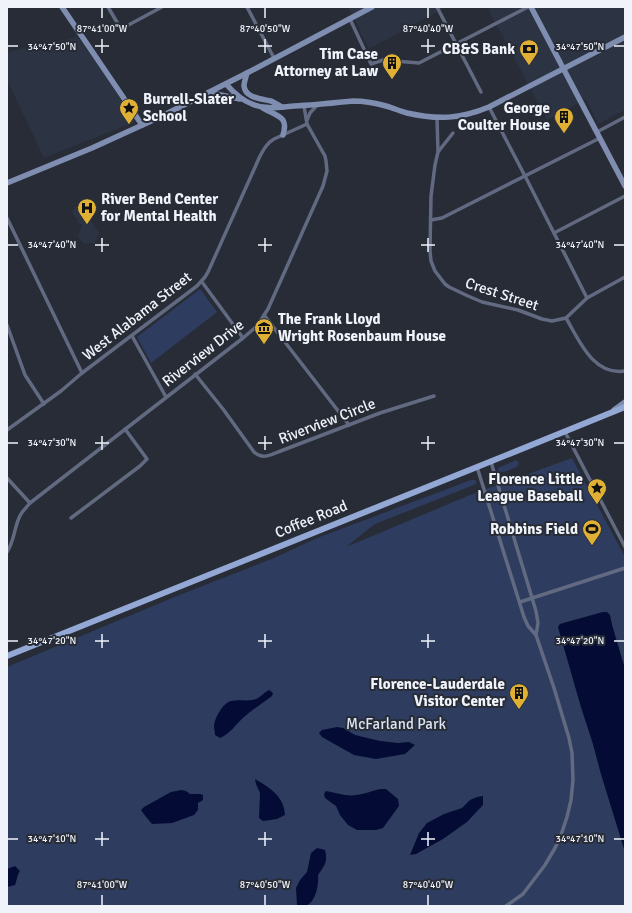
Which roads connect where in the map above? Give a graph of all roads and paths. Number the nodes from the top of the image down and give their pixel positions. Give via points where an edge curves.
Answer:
1 (62, 7) edge
2 (108, 7) edge
3 (162, 7) edge
4 (247, 7) edge
5 (372, 7) edge
6 (437, 7) edge
7 (529, 7) edge
8 (350, 19) junction
9 (625, 36) edge
10 (456, 44) junction
11 (274, 58) junction
12 (563, 68) junction
13 (247, 73) junction
14 (226, 84) junction
15 (481, 92) dead end
16 (207, 93) junction
17 (243, 100) junction
18 (318, 104) junction
19 (304, 106) junction
20 (261, 107) junction
21 (283, 107) junction
22 (489, 107) junction
23 (625, 117) edge
24 (437, 118) junction
25 (306, 122) junction
26 (142, 126) junction
27 (597, 132) junction
28 (453, 133) dead end
29 (283, 135) junction
30 (600, 138) junction
31 (438, 152) junction
32 (526, 176) junction
33 (7, 183) edge
34 (625, 186) edge
35 (625, 196) edge
36 (7, 218) edge
37 (431, 220) junction
38 (554, 233) junction
39 (625, 277) edge
40 (202, 282) junction
41 (587, 298) junction
42 (264, 315) junction
43 (566, 318) junction
44 (7, 325) edge
45 (132, 336) junction
46 (243, 338) junction
47 (625, 371) edge
48 (82, 373) junction
49 (195, 374) junction
50 (434, 396) dead end
51 (166, 397) junction
52 (625, 402) edge
53 (44, 404) junction
54 (625, 407) edge
55 (610, 413) junction
56 (625, 413) edge
57 (349, 424) junction
58 (125, 429) junction
59 (7, 430) edge
60 (565, 432) junction
61 (491, 462) junction
62 (477, 467) junction
63 (7, 478) edge
64 (30, 503) junction
65 (71, 518) dead end
66 (625, 547) edge
67 (7, 552) edge
68 (625, 568) edge
69 (532, 598) junction
70 (520, 602) junction
71 (536, 635) junction
72 (7, 656) edge
73 (506, 906) edge

1 - 26 street
2 - 3 street via 121,29
4 - 11 street
5 - 8 street
6 - 10 street
7 - 10 street
7 - 12 street
8 - 10 street via 371,64 383,60 419,63
8 - 11 street
9 - 12 street
10 - 15 street
11 - 13 street
12 - 22 street
12 - 27 street
13 - 14 street
13 - 21 street via 244,85 250,95
14 - 16 street
14 - 17 street
16 - 17 street
16 - 26 street
17 - 20 street
18 - 19 street
18 - 24 street via 363,101
18 - 25 street
19 - 21 street
19 - 25 street, Riverview Drive
20 - 21 street
20 - 29 street via 284,120
22 - 24 street via 464,116
22 - 32 street
23 - 27 street
24 - 31 street, Crest Street
25 - 29 street, West Alabama Street
25 - 42 street, Riverview Drive via 325,156 326,176
26 - 33 street
27 - 30 street
28 - 31 street
29 - 40 street, West Alabama Street via 270,141 260,156
30 - 32 street
30 - 34 street
31 - 37 street, Crest Street via 432,186
32 - 37 street via 442,218
32 - 38 street
35 - 38 street
36 - 48 street
37 - 43 street, Crest Street via 431,261 438,276 449,287 482,302 542,319 552,321
38 - 41 street
39 - 41 street
40 - 45 street, West Alabama Street
40 - 46 street
41 - 43 street
42 - 46 street, Riverview Drive via 257,326
42 - 57 street
43 - 47 street via 579,342 595,362 610,371
44 - 53 street via 25,375
45 - 48 street, West Alabama Street
45 - 51 street
46 - 49 street, Riverview Drive
48 - 53 street, West Alabama Street
49 - 51 street, Riverview Drive
49 - 57 street, Riverview Circle via 254,452 262,457
50 - 57 street, Riverview Circle
51 - 58 street, Riverview Drive
52 - 55 street
53 - 59 street, West Alabama Street
54 - 55 main road, Coffee Road
55 - 56 main road
55 - 60 main road, Coffee Road
58 - 64 street, Riverview Drive
58 - 65 street via 147,459
60 - 61 main road, Coffee Road
60 - 66 street
61 - 62 main road, Coffee Road
61 - 69 street
62 - 70 street
62 - 72 main road, Coffee Road
63 - 64 street
64 - 67 street, Riverview Drive via 21,513
68 - 69 street
69 - 70 street
69 - 71 street via 538,623
70 - 71 street via 528,626
71 - 73 street via 569,738 573,780 571,800 561,835 545,865 523,894

